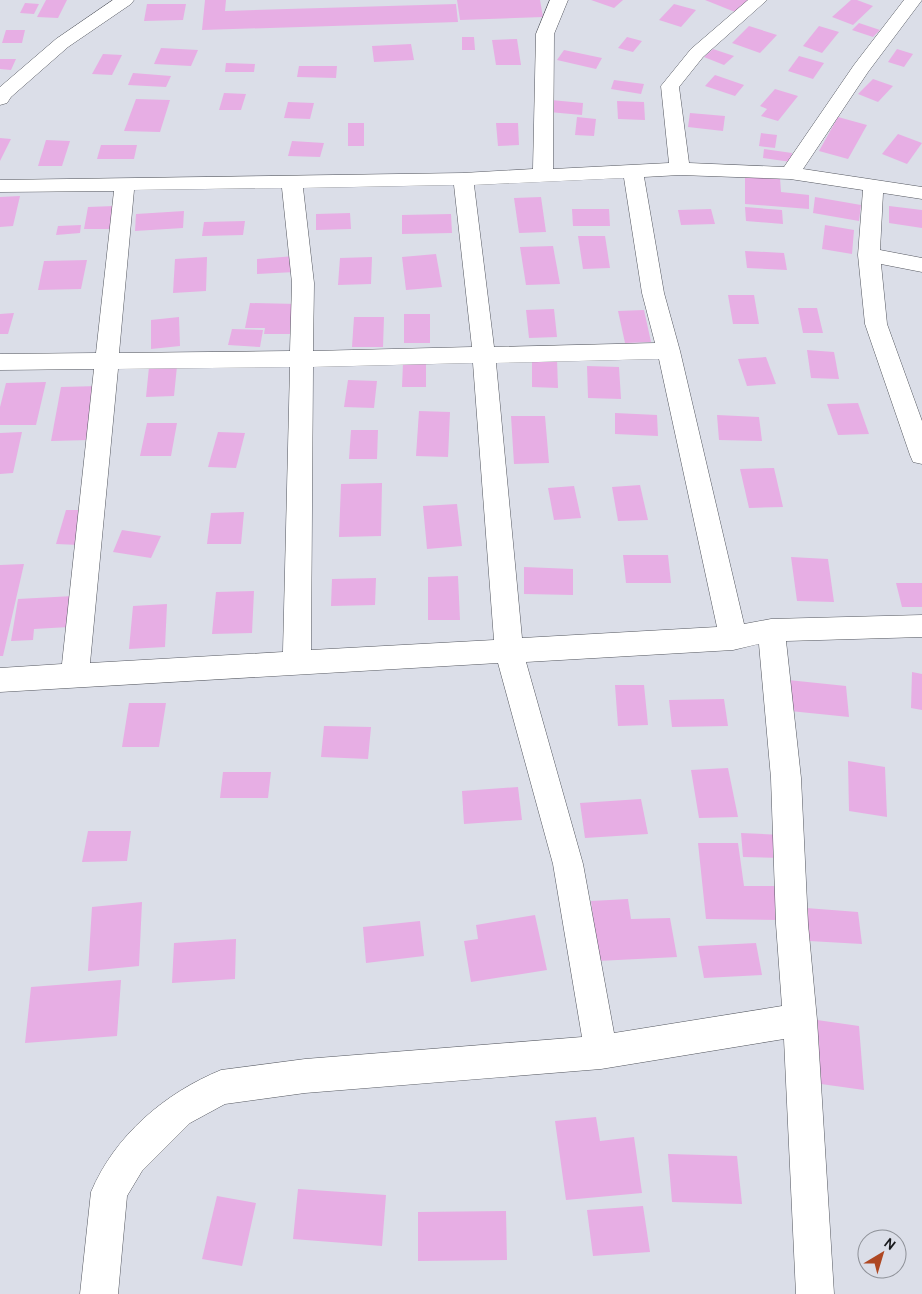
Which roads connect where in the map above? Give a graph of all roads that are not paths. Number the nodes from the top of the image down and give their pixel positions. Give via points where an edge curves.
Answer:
1 (125, 0) edge
2 (559, 0) edge
3 (758, 0) edge
4 (913, 0) edge
5 (0, 99) edge
6 (680, 169) junction
7 (633, 170) junction
8 (790, 173) junction
9 (543, 174) junction
10 (463, 179) junction
11 (125, 183) junction
12 (292, 183) junction
13 (0, 186) edge
14 (873, 186) junction
15 (922, 193) edge
16 (868, 256) junction
17 (922, 265) edge
18 (669, 351) junction
19 (484, 355) junction
20 (300, 359) junction
21 (109, 360) junction
22 (0, 362) edge
23 (922, 455) edge
24 (922, 626) edge
25 (770, 630) junction
26 (733, 638) junction
27 (509, 651) junction
28 (297, 664) junction
29 (75, 675) junction
30 (0, 680) edge
31 (800, 1020) junction
32 (601, 1052) junction
33 (99, 1294) edge
34 (815, 1294) edge

1 - 5 street via 62,43
2 - 9 street via 545,34
3 - 6 street via 698,53 670,86
4 - 8 street via 860,69
6 - 7 street
6 - 8 street
7 - 9 street
7 - 18 street via 653,293
8 - 14 street
9 - 10 street
10 - 12 street
10 - 19 street
11 - 12 street
11 - 13 street
11 - 21 street
12 - 20 street via 302,283
14 - 15 street
14 - 16 street
16 - 17 street
16 - 23 street via 876,324
18 - 19 street
18 - 26 street
19 - 20 street
19 - 27 street
20 - 21 street
20 - 28 street
21 - 22 street
21 - 29 street
24 - 25 street
25 - 26 street
25 - 31 street via 786,778
26 - 27 street
27 - 28 street
27 - 32 street via 568,864
28 - 29 street
29 - 30 street
31 - 32 street
31 - 34 street
32 - 33 street via 305,1076 221,1087 178,1111 129,1158 109,1192

